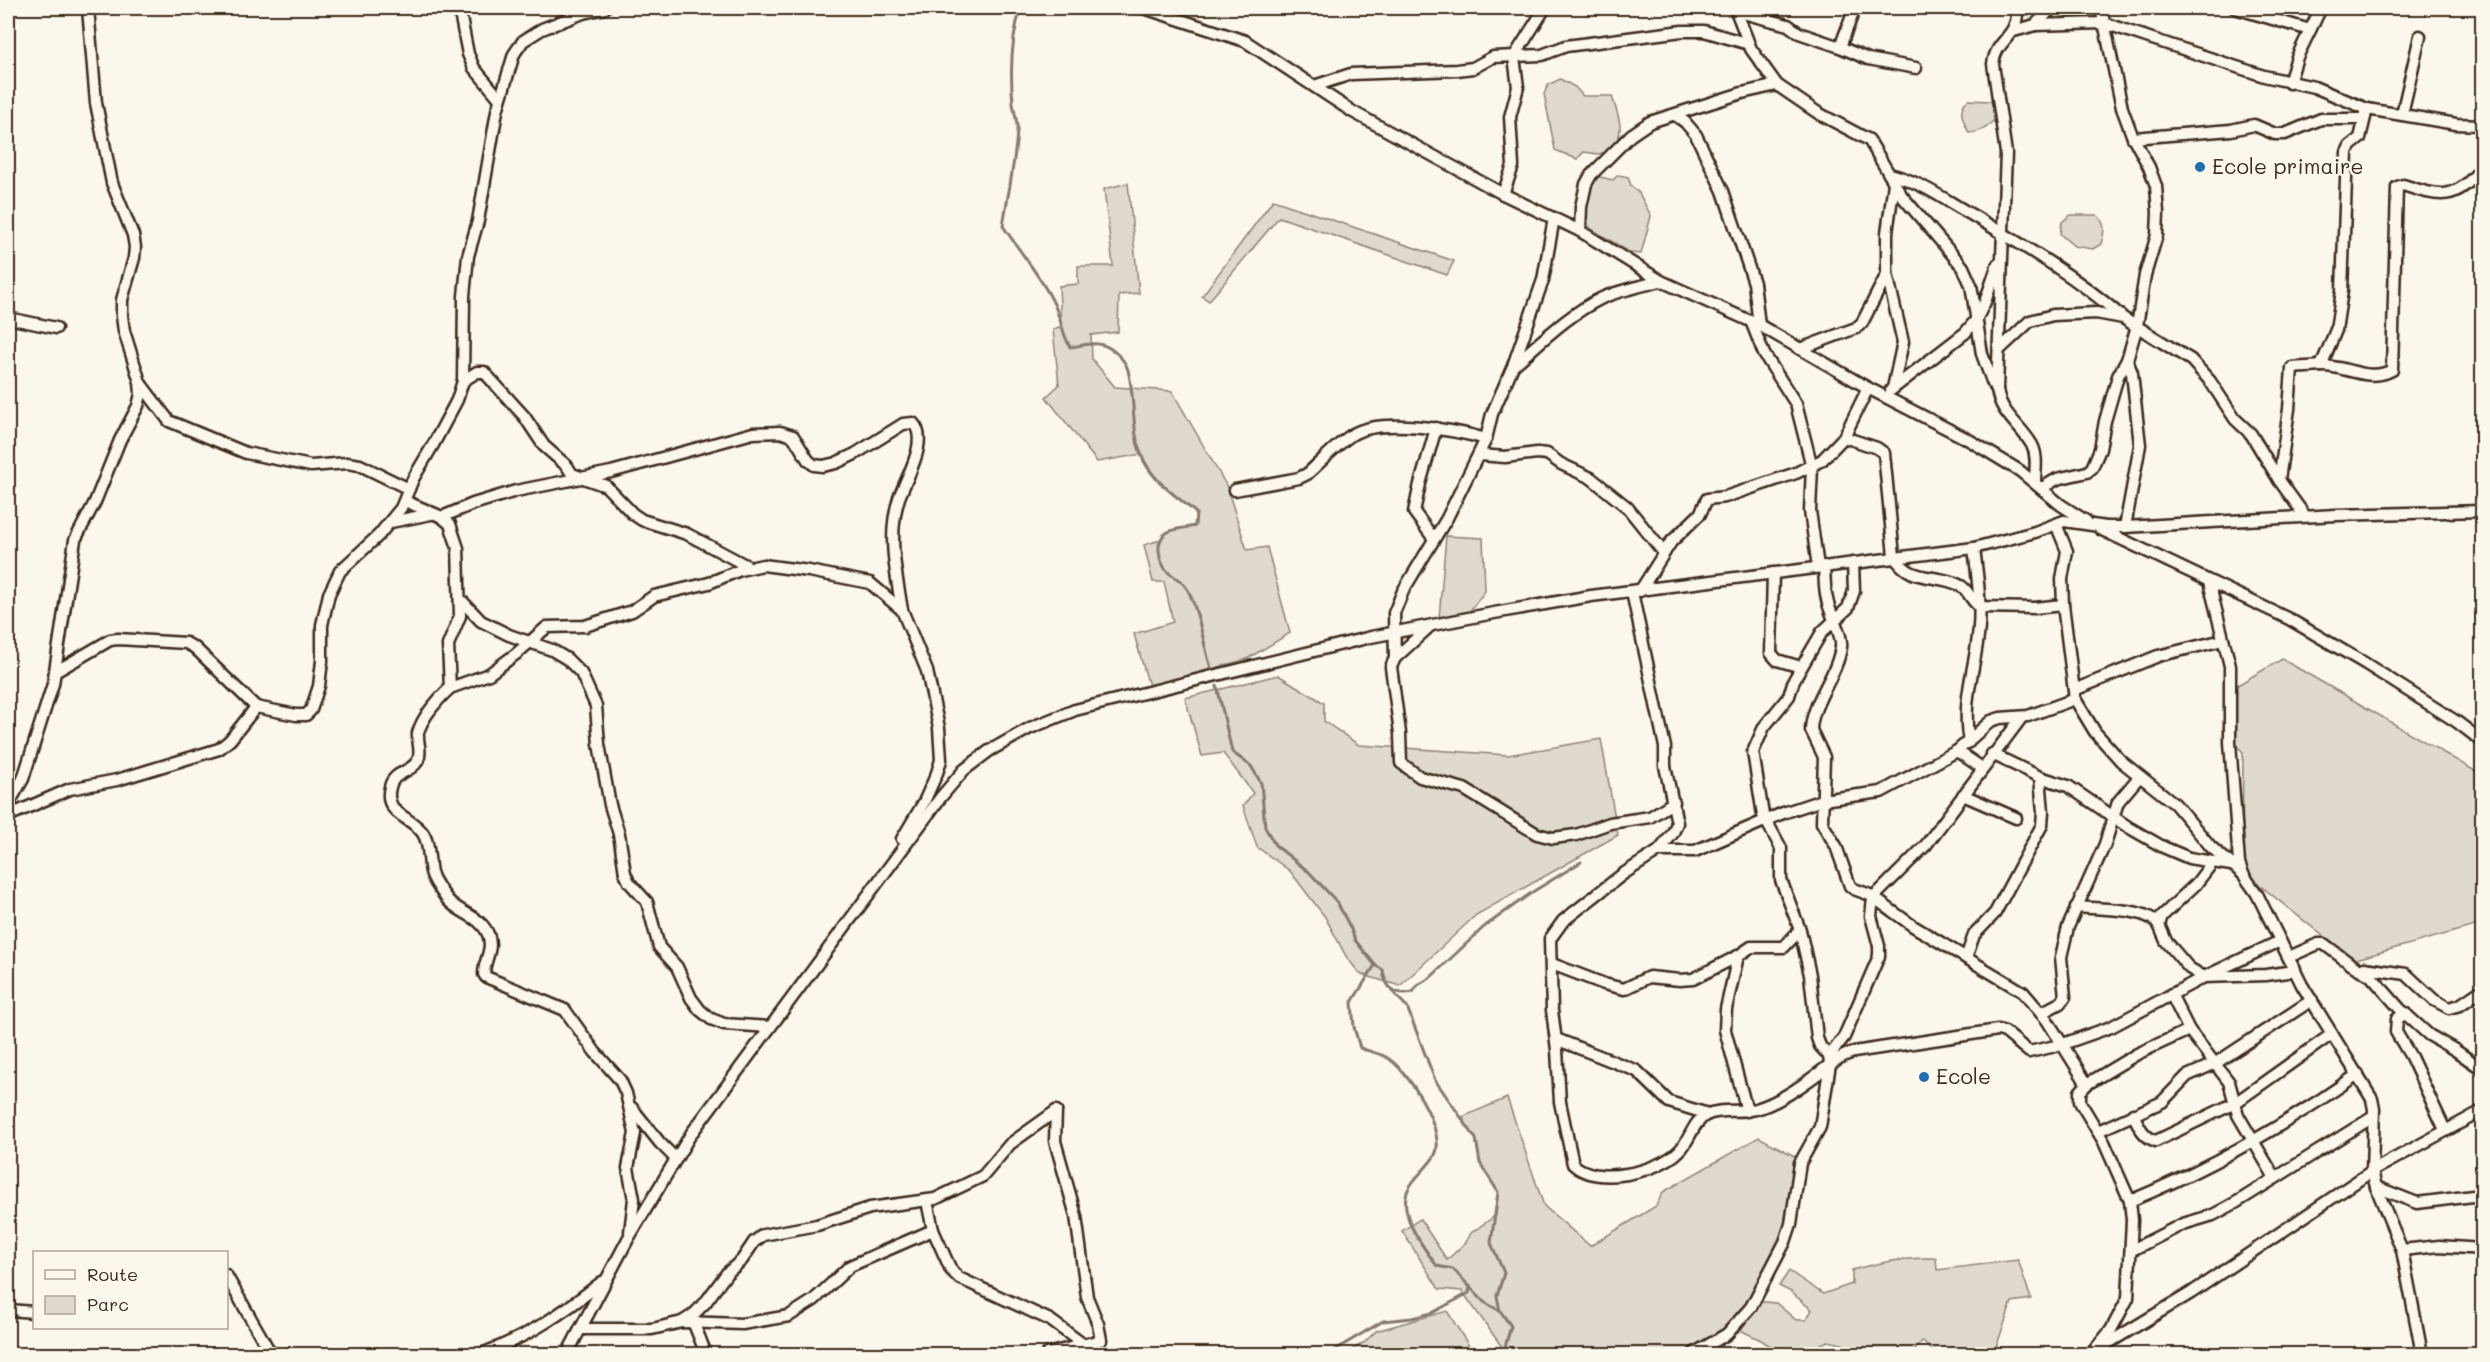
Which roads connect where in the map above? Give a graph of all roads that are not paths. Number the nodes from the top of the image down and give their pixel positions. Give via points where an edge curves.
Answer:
1 (88, 8) edge
2 (459, 8) edge
3 (605, 8) edge
4 (1144, 8) edge
5 (1545, 8) edge
6 (1855, 8) edge
7 (2017, 8) edge
8 (2052, 8) edge
9 (2101, 8) edge
10 (2110, 8) edge
11 (2235, 8) edge
12 (2321, 8) edge
13 (1737, 10) edge
14 (2104, 23) junction
15 (2035, 25) junction
16 (2310, 30) junction
17 (2014, 31) junction
18 (2420, 36) dead end
19 (1749, 44) junction
20 (1840, 47) junction
21 (1514, 57) junction
22 (1917, 68) dead end
23 (2289, 83) junction
24 (1777, 85) junction
25 (1314, 86) junction
26 (500, 99) junction
27 (2365, 114) junction
28 (2402, 114) junction
29 (1675, 115) junction
30 (2482, 125) edge
31 (2133, 138) junction
32 (2482, 167) edge
33 (1892, 179) junction
34 (1503, 194) junction
35 (1554, 218) junction
36 (1580, 231) junction
37 (2002, 233) junction
38 (2002, 252) junction
39 (1887, 274) junction
40 (1661, 281) junction
41 (8, 318) edge
42 (2123, 318) junction
43 (1976, 320) junction
44 (1755, 323) junction
45 (2137, 326) junction
46 (56, 328) dead end
47 (1800, 349) junction
48 (2000, 350) junction
49 (2127, 360) junction
50 (1513, 366) junction
51 (2321, 366) junction
52 (463, 381) junction
53 (140, 382) junction
54 (1868, 388) junction
55 (1893, 388) junction
56 (1997, 389) junction
57 (1884, 396) junction
58 (1436, 428) junction
59 (1844, 438) junction
60 (1486, 439) junction
61 (1480, 455) junction
62 (1812, 466) junction
63 (587, 477) junction
64 (2278, 480) junction
65 (2038, 485) junction
66 (409, 489) junction
67 (1235, 490) dead end
68 (405, 501) junction
69 (2482, 511) edge
70 (437, 516) junction
71 (2305, 516) junction
72 (390, 522) junction
73 (2056, 524) junction
74 (2093, 526) junction
75 (2126, 527) junction
76 (1434, 539) junction
77 (1974, 548) junction
78 (1664, 553) junction
79 (1894, 556) junction
80 (1853, 563) junction
81 (749, 567) junction
82 (1821, 567) junction
83 (1773, 573) junction
84 (2209, 582) junction
85 (1636, 591) junction
86 (460, 599) junction
87 (2063, 605) junction
88 (1980, 607) junction
89 (902, 610) junction
90 (1833, 621) junction
91 (1429, 627) junction
92 (1396, 632) junction
93 (2223, 640) junction
94 (531, 643) junction
95 (1395, 658) junction
96 (1801, 667) junction
97 (55, 672) junction
98 (450, 688) junction
99 (2074, 695) junction
100 (256, 707) junction
101 (2022, 717) junction
102 (2482, 741) edge
103 (1969, 742) junction
104 (1957, 751) junction
105 (1992, 754) junction
106 (1982, 768) junction
107 (2040, 777) junction
108 (2139, 777) junction
109 (1963, 795) junction
110 (1822, 800) junction
111 (1674, 802) junction
112 (8, 805) edge
113 (8, 816) edge
114 (2114, 816) junction
115 (2016, 818) dead end
116 (1765, 820) junction
117 (1659, 851) junction
118 (891, 862) junction
119 (2212, 863) junction
120 (2232, 866) junction
121 (2243, 874) junction
122 (1873, 898) junction
123 (2076, 907) junction
124 (2159, 925) junction
125 (1800, 930) junction
126 (2280, 941) junction
127 (1738, 956) junction
128 (2289, 957) junction
129 (1966, 958) junction
130 (1552, 964) junction
131 (2352, 965) junction
132 (2295, 969) junction
133 (2204, 976) junction
134 (2482, 990) edge
135 (2170, 994) junction
136 (2312, 1000) junction
137 (2041, 1013) junction
138 (2406, 1013) junction
139 (770, 1027) junction
140 (2189, 1030) junction
141 (2332, 1034) junction
142 (1556, 1039) junction
143 (2060, 1045) junction
144 (1830, 1060) junction
145 (2216, 1063) junction
146 (2482, 1069) edge
147 (2358, 1074) junction
148 (2087, 1084) junction
149 (2235, 1103) junction
150 (628, 1104) junction
151 (1747, 1111) junction
152 (2482, 1111) edge
153 (1708, 1114) junction
154 (2133, 1114) junction
155 (2373, 1117) junction
156 (2445, 1130) junction
157 (2098, 1131) junction
158 (2254, 1142) junction
159 (676, 1159) junction
160 (2372, 1171) junction
161 (2275, 1178) junction
162 (2376, 1187) junction
163 (2482, 1197) edge
164 (927, 1201) junction
165 (2130, 1201) junction
166 (933, 1230) junction
167 (628, 1239) junction
168 (2482, 1249) edge
169 (2132, 1250) junction
170 (2402, 1250) junction
171 (607, 1278) junction
172 (228, 1279) edge
173 (8, 1310) edge
174 (33, 1312) edge
175 (682, 1322) junction
176 (694, 1324) junction
177 (580, 1329) junction
178 (1084, 1345) junction
179 (271, 1354) edge
180 (481, 1354) edge
181 (567, 1354) edge
182 (706, 1354) edge
183 (1047, 1354) edge
184 (1694, 1354) edge
185 (2090, 1354) edge
186 (2422, 1354) edge

1 - 53 street via 96,103 112,183 135,247 122,316
2 - 26 street via 474,68
3 - 26 street via 542,29 523,41 514,54
4 - 25 street via 1245,41
5 - 21 street
6 - 20 street
7 - 17 street
8 - 15 street
9 - 10 street
9 - 14 street
11 - 16 street
12 - 16 street
13 - 19 street
13 - 20 street via 1788,24 1798,33
14 - 15 street
14 - 23 street
14 - 31 street via 2122,108
15 - 17 street
16 - 23 street
17 - 37 street via 1994,51 1992,64 2006,153
18 - 28 street
19 - 21 street via 1704,31 1682,31
19 - 24 street
20 - 22 street via 1868,59
21 - 25 street via 1493,57 1473,68 1457,70 1351,74
21 - 34 street via 1518,87 1510,117 1513,166
23 - 27 street via 2314,87
24 - 29 street
24 - 33 street via 1869,140
25 - 34 street via 1353,112
26 - 52 street via 468,256
27 - 28 street
27 - 31 street via 2320,119 2285,134 2254,125
27 - 51 street via 2360,138 2347,152 2342,291 2336,330
28 - 30 street
29 - 36 street via 1650,122 1591,175 1581,207
29 - 44 street via 1696,135 1723,191 1754,283
31 - 45 street via 2156,186 2158,213 2157,235 2145,275
32 - 51 street via 2453,193 2434,195 2401,185 2396,189 2392,370 2375,375
33 - 37 street via 1932,191
33 - 39 street
33 - 43 street via 1963,267 1971,285
34 - 35 street
35 - 36 street
35 - 50 street via 1543,280
36 - 40 street
37 - 38 street
37 - 42 street via 2062,270
38 - 43 street
38 - 48 street
39 - 47 street via 1862,323
39 - 55 street via 1903,342
40 - 44 street
40 - 50 street via 1624,290 1585,308
41 - 46 street
42 - 45 street
42 - 48 street via 2075,313 2030,321
43 - 55 street via 1965,333
43 - 56 street via 1982,354
44 - 47 street
44 - 62 street via 1764,354 1794,398
45 - 49 street
45 - 64 street via 2191,360 2251,434
47 - 54 street
48 - 56 street
49 - 65 street via 2118,376 2092,468
49 - 75 street via 2140,445
50 - 60 street via 1492,414
51 - 64 street via 2291,369
52 - 63 street via 484,372 524,416 544,446 572,474
52 - 66 street via 457,400
53 - 66 street via 169,421 236,449 311,466 360,465
53 - 97 street via 138,406 75,540
54 - 57 street
54 - 59 street
55 - 57 street
56 - 65 street via 2003,410 2032,445
57 - 65 street via 1969,440
58 - 60 street
58 - 67 street via 1384,427 1360,431 1299,478
58 - 76 street via 1414,512
59 - 62 street via 1828,456
59 - 79 street via 1884,453
60 - 61 street
61 - 76 street
61 - 78 street via 1547,454 1592,478 1627,507
62 - 78 street via 1725,497 1709,497 1700,514
62 - 82 street via 1810,511
63 - 70 street via 516,491
63 - 81 street via 606,486 642,520 687,534
63 - 89 street via 766,432 793,436 808,460 823,466 855,454 903,424 913,423 918,436 915,462 899,496 892,546
64 - 71 street
65 - 74 street
66 - 68 street
68 - 70 street
68 - 72 street
69 - 71 street
70 - 72 street
70 - 86 street via 450,524 458,548
71 - 75 street
72 - 100 street via 340,571 329,594 322,625 319,686 311,710 306,715 296,715
73 - 74 street via 2066,521
73 - 77 street
73 - 87 street via 2067,550
74 - 75 street
74 - 84 street
76 - 92 street via 1394,613
77 - 79 street
77 - 88 street
78 - 85 street
79 - 80 street
79 - 88 street via 1914,574 1962,586
80 - 82 street
80 - 90 street via 1852,600 1845,613
81 - 89 street via 782,566 864,581
81 - 94 street via 709,584 654,596 632,611 585,626 547,627
82 - 83 street
82 - 90 street
83 - 85 street
83 - 96 street via 1772,653 1778,660
84 - 93 street
84 - 102 street via 2310,630
85 - 91 street
85 - 111 street
86 - 94 street via 481,621
86 - 98 street via 459,620 447,653
87 - 88 street
87 - 99 street
88 - 103 street via 1967,689
89 - 118 street via 927,670 941,760 930,790
90 - 96 street
90 - 110 street via 1841,639 1840,650 1811,727 1824,757
91 - 92 street
91 - 95 street
92 - 95 street
92 - 118 street via 1075,710 1030,728 964,770
93 - 99 street via 2158,656
93 - 121 street via 2230,666 2233,796 2237,853
94 - 98 street via 489,674
94 - 139 street via 552,650 573,664 594,698 599,744 625,873 646,902 659,947 677,967 691,998 711,1019 724,1024
95 - 111 street via 1391,667 1400,760 1417,775 1464,789 1537,834 1553,838 1650,817
96 - 116 street via 1789,696 1764,727 1753,752
97 - 100 street via 110,640 186,643
97 - 112 street via 23,779
98 - 150 street via 421,727 418,761 392,781 391,803 397,813 424,834 431,872 446,896 486,930 490,950 484,974 565,1010 620,1080
99 - 101 street
99 - 108 street via 2104,744
100 - 113 street via 219,749 117,780 70,789
101 - 103 street via 1991,721
101 - 105 street
103 - 104 street
104 - 106 street
104 - 110 street via 1890,789
105 - 106 street
105 - 107 street
106 - 109 street
107 - 114 street via 2068,786
107 - 129 street via 2042,825 1995,914 1974,935
108 - 114 street via 2120,797
108 - 120 street via 2175,804
109 - 115 street
109 - 122 street via 1926,845
110 - 116 street
110 - 122 street via 1822,823 1836,846 1850,886
111 - 117 street via 1676,829
114 - 119 street via 2163,847
114 - 123 street
116 - 117 street via 1695,851
116 - 125 street via 1781,848 1781,880
117 - 130 street via 1623,874 1554,931 1550,939
118 - 139 street
119 - 120 street
119 - 124 street via 2162,916
120 - 121 street
121 - 126 street
122 - 129 street
122 - 144 street via 1871,916 1879,956
123 - 124 street via 2143,914
123 - 137 street via 2061,957 2065,997
124 - 133 street via 2166,941 2189,968
125 - 127 street via 1784,947 1751,947
125 - 144 street via 1817,1038
126 - 128 street
126 - 133 street
127 - 130 street via 1694,979 1648,977 1624,988
127 - 151 street via 1725,1030
128 - 131 street via 2324,944
128 - 132 street
129 - 137 street via 2023,992
130 - 142 street
131 - 134 street via 2406,974 2434,1000 2449,1008
131 - 138 street via 2371,976
132 - 133 street via 2266,975
132 - 136 street
133 - 135 street
135 - 140 street
135 - 143 street via 2111,1027
136 - 141 street
136 - 145 street
137 - 143 street
138 - 146 street via 2434,1039
138 - 156 street via 2397,1019 2396,1032
139 - 159 street
140 - 145 street
140 - 148 street via 2137,1054
141 - 147 street
141 - 149 street
142 - 153 street via 1637,1071 1669,1102
142 - 153 street via 1560,1102 1569,1153 1578,1169 1610,1174 1649,1170 1680,1150
143 - 144 street via 2029,1052 1998,1030 1854,1052
143 - 148 street
144 - 151 street via 1779,1099
144 - 184 street via 1820,1127 1800,1163 1785,1242 1751,1307 1727,1334
145 - 149 street via 2229,1082
145 - 154 street via 2187,1076 2162,1102
147 - 155 street via 2372,1099
147 - 158 street
148 - 157 street via 2080,1092 2080,1102
149 - 154 street via 2156,1141 2148,1139
149 - 158 street
150 - 159 street
150 - 167 street via 635,1133 628,1168 634,1199
151 - 153 street
152 - 156 street
154 - 157 street
155 - 160 street
155 - 161 street
156 - 160 street
157 - 165 street
158 - 161 street
158 - 165 street
159 - 167 street
160 - 162 street
160 - 185 street via 2201,1286
161 - 169 street via 2213,1215 2183,1224
162 - 163 street via 2417,1203
162 - 170 street
164 - 166 street
164 - 175 street via 870,1208 818,1225 763,1235 705,1303
164 - 178 street via 983,1176 1010,1144 1056,1111 1055,1141 1076,1216 1087,1297 1101,1340
165 - 169 street
166 - 176 street via 850,1266 814,1300 789,1316 742,1324
166 - 178 street via 951,1270 959,1278 1050,1320
167 - 171 street
168 - 170 street via 2439,1246
169 - 185 street via 2124,1309
170 - 186 street
171 - 177 street
171 - 180 street via 540,1328
172 - 179 street
173 - 174 street
175 - 176 street
175 - 177 street via 652,1329
176 - 182 street
177 - 181 street
178 - 183 street

